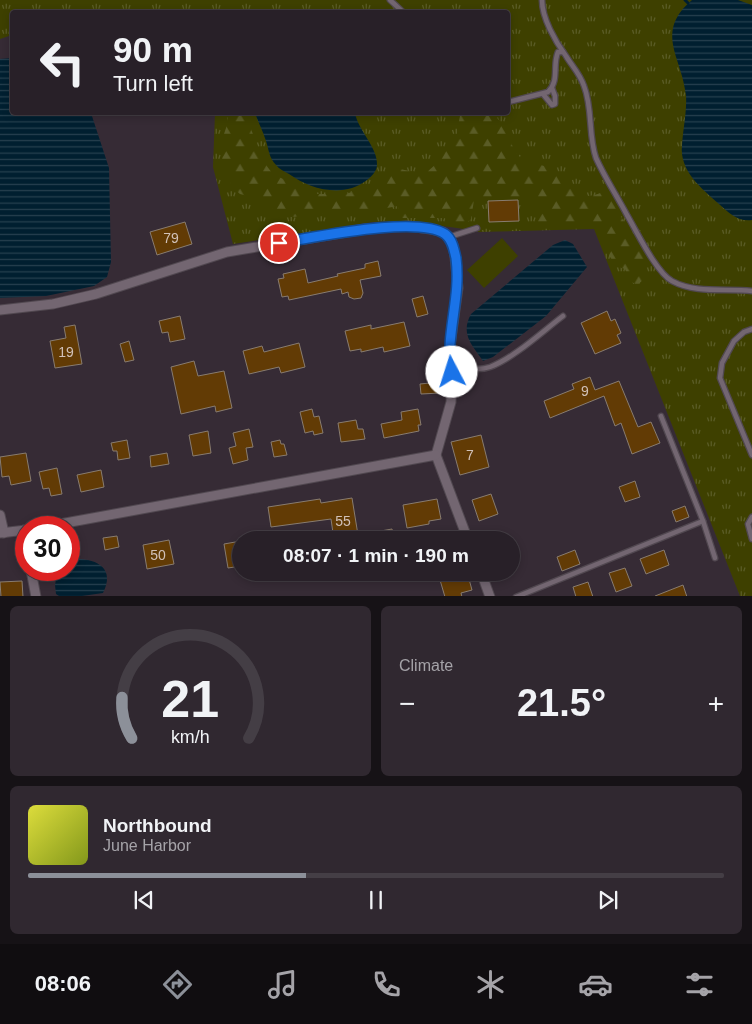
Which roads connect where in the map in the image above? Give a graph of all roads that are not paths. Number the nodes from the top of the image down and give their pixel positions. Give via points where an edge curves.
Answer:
1 (390, 0) edge
2 (542, 0) edge
3 (401, 10) edge
4 (563, 52) junction
5 (552, 88) junction
6 (543, 94) junction
7 (510, 101) edge
8 (477, 228) dead end
9 (449, 237) junction
10 (752, 291) edge
11 (0, 310) edge
12 (563, 316) dead end
13 (752, 329) edge
14 (452, 366) junction
15 (661, 416) dead end
16 (436, 455) junction
17 (752, 455) edge
18 (0, 515) edge
19 (752, 517) edge
20 (80, 520) edge
21 (703, 521) junction
22 (15, 531) edge
23 (465, 531) edge
24 (2, 533) edge
25 (752, 539) edge
26 (715, 558) dead end
27 (33, 581) edge
28 (484, 581) edge
29 (36, 596) edge
30 (490, 596) edge
31 (516, 596) edge

1 - 3 lane
2 - 4 lane via 545,18
4 - 5 lane via 558,52 555,59 556,78
4 - 10 lane via 585,86 596,158 642,244 662,271 672,281 686,286
5 - 6 lane
5 - 6 lane via 555,104 552,105
6 - 7 lane
8 - 9 lane
9 - 11 street via 443,232 416,227 365,229 227,252 96,294 53,304
9 - 14 street via 456,257 458,288 450,346
12 - 14 lane via 489,368
13 - 17 lane via 734,341 722,363 720,378
14 - 16 street via 451,402
15 - 21 lane
16 - 20 street
16 - 23 street
18 - 24 street
19 - 25 lane via 748,524
21 - 26 lane
21 - 31 lane
22 - 24 street
27 - 29 street
28 - 30 street

